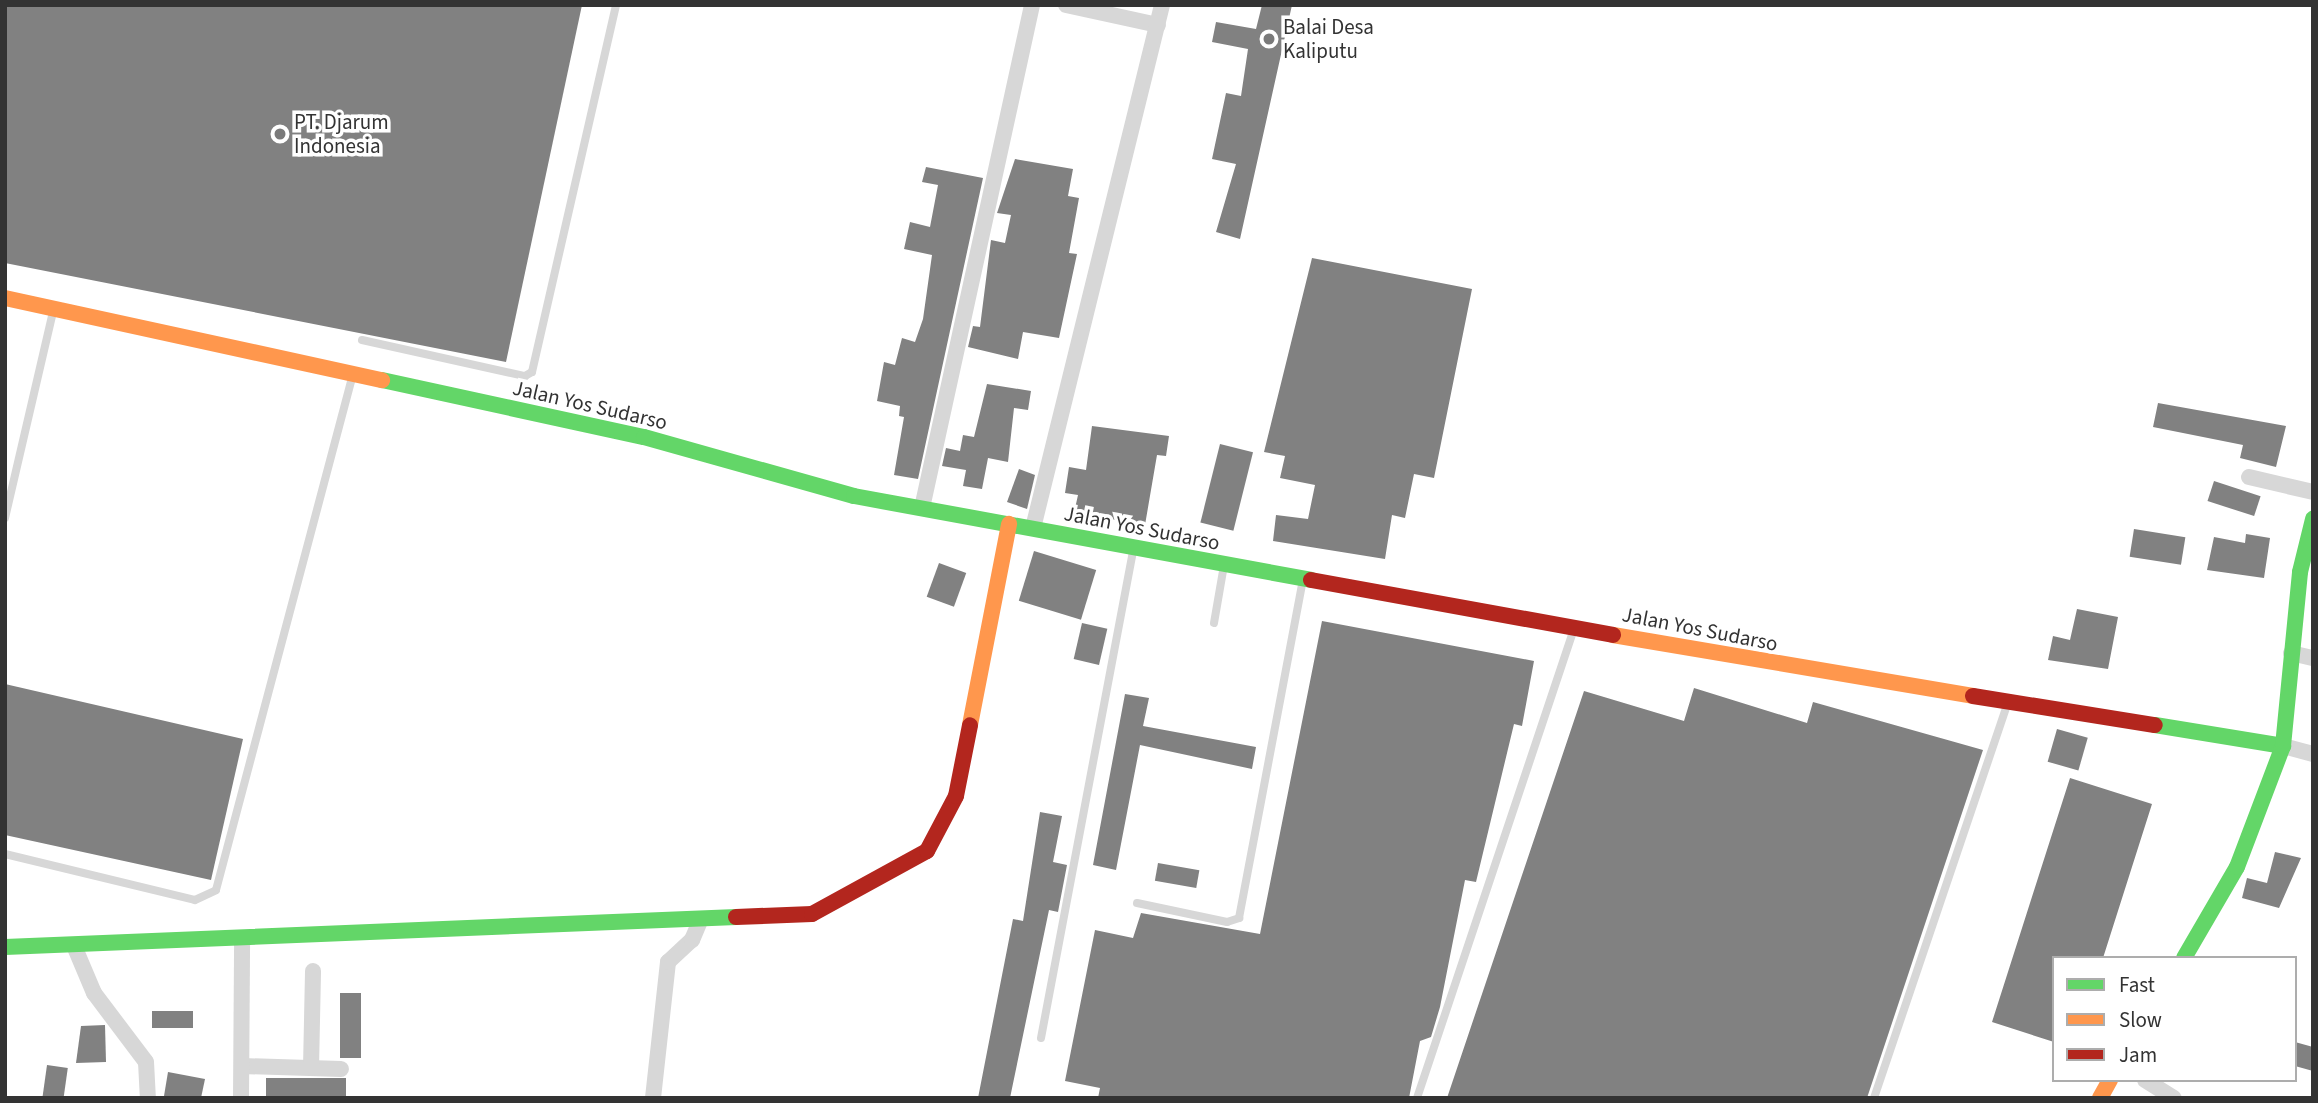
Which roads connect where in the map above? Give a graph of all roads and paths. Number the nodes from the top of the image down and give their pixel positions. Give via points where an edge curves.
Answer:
1 (616, 5) edge
2 (1032, 5) edge
3 (1066, 5) edge
4 (1162, 5) edge
5 (1158, 25) junction
6 (5, 298) edge
7 (53, 311) junction
8 (362, 340) dead end
9 (353, 374) junction
10 (2249, 477) dead end
11 (2313, 492) edge
12 (922, 508) junction
13 (5, 519) edge
14 (2313, 519) edge
15 (1009, 524) junction
16 (1033, 528) junction
17 (1134, 547) junction
18 (1224, 565) junction
19 (1303, 580) junction
20 (1214, 623) dead end
21 (1575, 626) junction
22 (2291, 653) junction
23 (2313, 658) edge
24 (2008, 703) junction
25 (2283, 746) junction
26 (2313, 754) edge
27 (5, 854) edge
28 (1137, 902) dead end
29 (700, 921) junction
30 (242, 941) junction
31 (5, 947) edge
32 (75, 948) junction
33 (2184, 956) edge
34 (313, 971) dead end
35 (1041, 1038) dead end
36 (242, 1066) junction
37 (311, 1068) junction
38 (341, 1069) dead end
39 (2109, 1082) edge
40 (2148, 1082) edge
41 (148, 1098) edge
42 (241, 1098) edge
43 (653, 1098) edge
44 (1417, 1098) edge
45 (1874, 1098) edge
46 (2100, 1098) edge
47 (2174, 1098) edge

1 - 8 lane via 532,372 525,376
2 - 12 street
3 - 5 street
4 - 5 street
5 - 16 street
6 - 7 street, Jalan Yos Sudarso
7 - 9 street, Jalan Yos Sudarso
7 - 13 lane
9 - 12 street, Jalan Yos Sudarso
9 - 27 lane via 216,890 195,900
10 - 11 street
12 - 15 street, Jalan Yos Sudarso
14 - 22 street
15 - 16 street, Jalan Yos Sudarso
15 - 29 street via 956,796 927,851 812,914
16 - 17 street, Jalan Yos Sudarso
17 - 18 street, Jalan Yos Sudarso
17 - 35 lane
18 - 19 street, Jalan Yos Sudarso
18 - 20 lane
19 - 21 street, Jalan Yos Sudarso
19 - 28 lane via 1239,918 1227,922
21 - 24 street, Jalan Yos Sudarso
21 - 44 lane
22 - 23 street
22 - 25 street
24 - 25 street, Jalan Yos Sudarso
24 - 45 lane
25 - 26 street
25 - 33 street via 2242,855
29 - 30 street
29 - 43 street via 692,940 668,961
30 - 32 street
30 - 36 street
31 - 32 street
32 - 41 street via 94,993 146,1062
34 - 37 street
36 - 37 street
36 - 42 street
37 - 38 street
39 - 46 street
40 - 47 street

